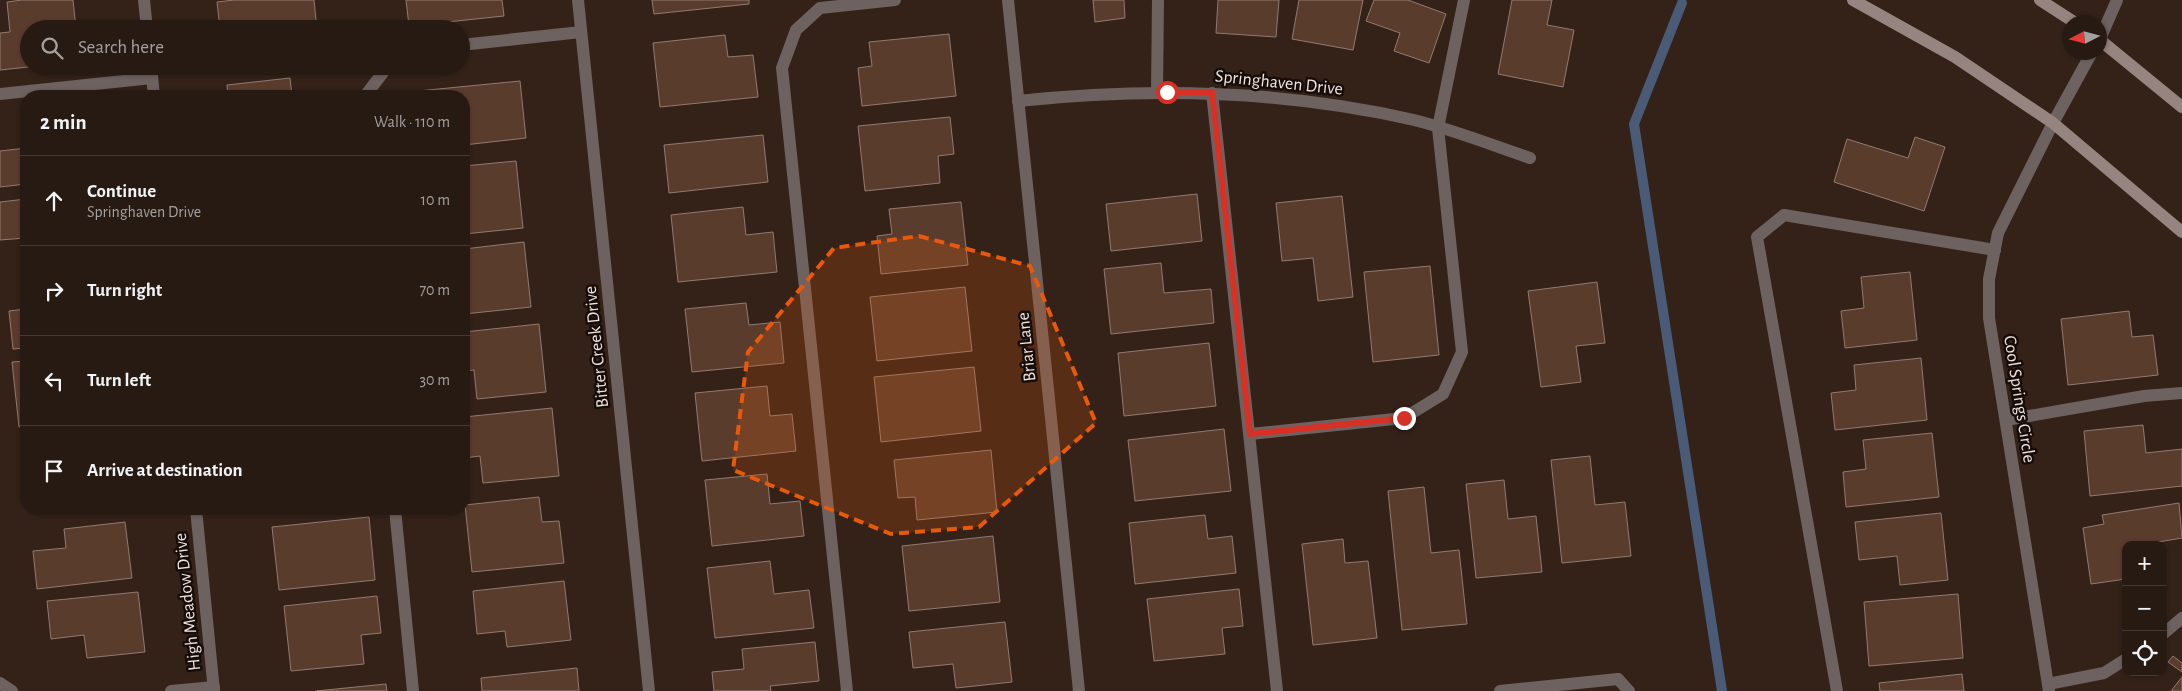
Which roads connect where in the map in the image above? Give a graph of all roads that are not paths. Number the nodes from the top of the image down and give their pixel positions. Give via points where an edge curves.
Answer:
1 (144, 0) edge
2 (578, 0) edge
3 (895, 0) edge
4 (1008, 0) edge
5 (1158, 0) edge
6 (1464, 0) edge
7 (1853, 0) edge
8 (2040, 0) edge
9 (2117, 0) edge
10 (2063, 15) edge
11 (146, 20) edge
12 (2107, 23) edge
13 (581, 32) junction
14 (470, 44) edge
15 (2107, 45) edge
16 (2088, 60) edge
17 (130, 75) edge
18 (151, 75) edge
19 (381, 75) edge
20 (27, 90) edge
21 (153, 90) edge
22 (370, 90) edge
23 (20, 91) edge
24 (1157, 92) junction
25 (1212, 92) junction
26 (0, 94) edge
27 (1018, 101) junction
28 (2182, 107) edge
29 (2053, 123) junction
30 (1438, 128) junction
31 (1530, 158) dead end
32 (2182, 232) edge
33 (1995, 250) junction
34 (2182, 393) edge
35 (2006, 420) junction
36 (1250, 434) junction
37 (197, 515) edge
38 (396, 515) edge
39 (2182, 618) edge
40 (2167, 631) edge
41 (2122, 662) edge
42 (0, 683) edge
43 (2048, 688) edge
44 (214, 689) edge
45 (12, 691) edge
46 (171, 691) edge
47 (412, 691) edge
48 (649, 691) edge
49 (847, 691) edge
50 (1079, 691) edge
51 (1277, 691) edge
52 (1500, 691) edge
53 (1629, 691) edge
54 (1837, 691) edge

1 - 11 street
2 - 13 street, Bitter Creek Drive
3 - 49 street via 820,8 796,30 782,68
4 - 27 street, Briar Lane
5 - 24 street
6 - 30 street
7 - 29 street via 1955,57
8 - 10 street
9 - 12 street
13 - 14 street
13 - 48 street, Bitter Creek Drive
15 - 28 street
16 - 29 street, Cool Springs Circle
17 - 20 street
18 - 21 street
19 - 22 street
23 - 26 street
24 - 25 street, Springhaven Drive
24 - 27 street, Springhaven Drive via 1077,94
25 - 30 street, Springhaven Drive via 1364,109
25 - 36 street
27 - 50 street, Briar Lane
29 - 32 street
29 - 33 street, Cool Springs Circle via 1998,232
30 - 31 street, Springhaven Drive
30 - 36 street via 1462,352 1443,394 1404,418
33 - 35 street, Cool Springs Circle via 1989,279 1989,318
33 - 54 street via 1784,215 1757,237
34 - 35 street via 2144,396
35 - 43 street, Cool Springs Circle
36 - 51 street
37 - 44 street, High Meadow Drive
38 - 47 street
39 - 40 street
41 - 43 street via 2104,673
42 - 45 street
44 - 46 street
52 - 53 street via 1618,679

